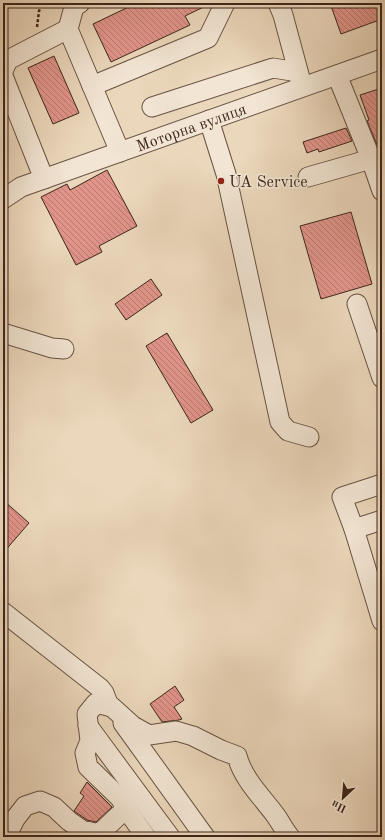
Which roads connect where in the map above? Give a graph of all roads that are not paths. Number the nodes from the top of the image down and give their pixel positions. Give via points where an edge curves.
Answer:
1 (80, 3) edge
2 (225, 3) edge
3 (278, 3) edge
4 (68, 29) junction
5 (382, 59) edge
6 (3, 71) edge
7 (337, 75) junction
8 (3, 76) edge
9 (300, 79) junction
10 (92, 86) junction
11 (152, 107) dead end
12 (209, 120) junction
13 (120, 152) junction
14 (371, 159) junction
15 (308, 177) dead end
16 (44, 179) junction
17 (381, 185) edge
18 (3, 199) edge
19 (357, 304) dead end
20 (3, 333) edge
21 (64, 350) dead end
22 (382, 378) edge
23 (309, 437) dead end
24 (382, 484) edge
25 (382, 520) edge
26 (354, 529) junction
27 (3, 612) edge
28 (382, 621) edge
29 (110, 707) junction
30 (88, 726) junction
31 (127, 810) junction
32 (100, 836) edge
33 (6, 837) edge
34 (146, 837) edge
35 (170, 837) edge
36 (205, 837) edge
37 (290, 837) edge

1 - 4 street via 74,6
2 - 10 street via 208,38
3 - 9 street
4 - 6 street via 8,60
4 - 10 street
5 - 7 street, Моторна вулиця
7 - 9 street, Моторна вулиця
7 - 14 street
8 - 16 street
9 - 11 street via 273,68
9 - 12 street, Моторна вулиця
10 - 13 street
12 - 13 street, Моторна вулиця
12 - 23 street via 226,174 280,422 288,431
13 - 16 street, Моторна вулиця
14 - 15 street
14 - 17 street
16 - 18 street, Моторна вулиця via 21,187
19 - 22 street
20 - 21 street
24 - 26 street via 342,497
25 - 26 street
26 - 28 street
27 - 29 street via 100,688
29 - 30 street via 96,703 87,714
29 - 36 street
29 - 37 street via 133,726 149,735 176,731 237,756 260,797
30 - 31 street via 90,741 85,753 88,767 120,798
30 - 35 street
31 - 32 street
31 - 34 street
32 - 33 street via 82,830 54,807 40,801 25,806

